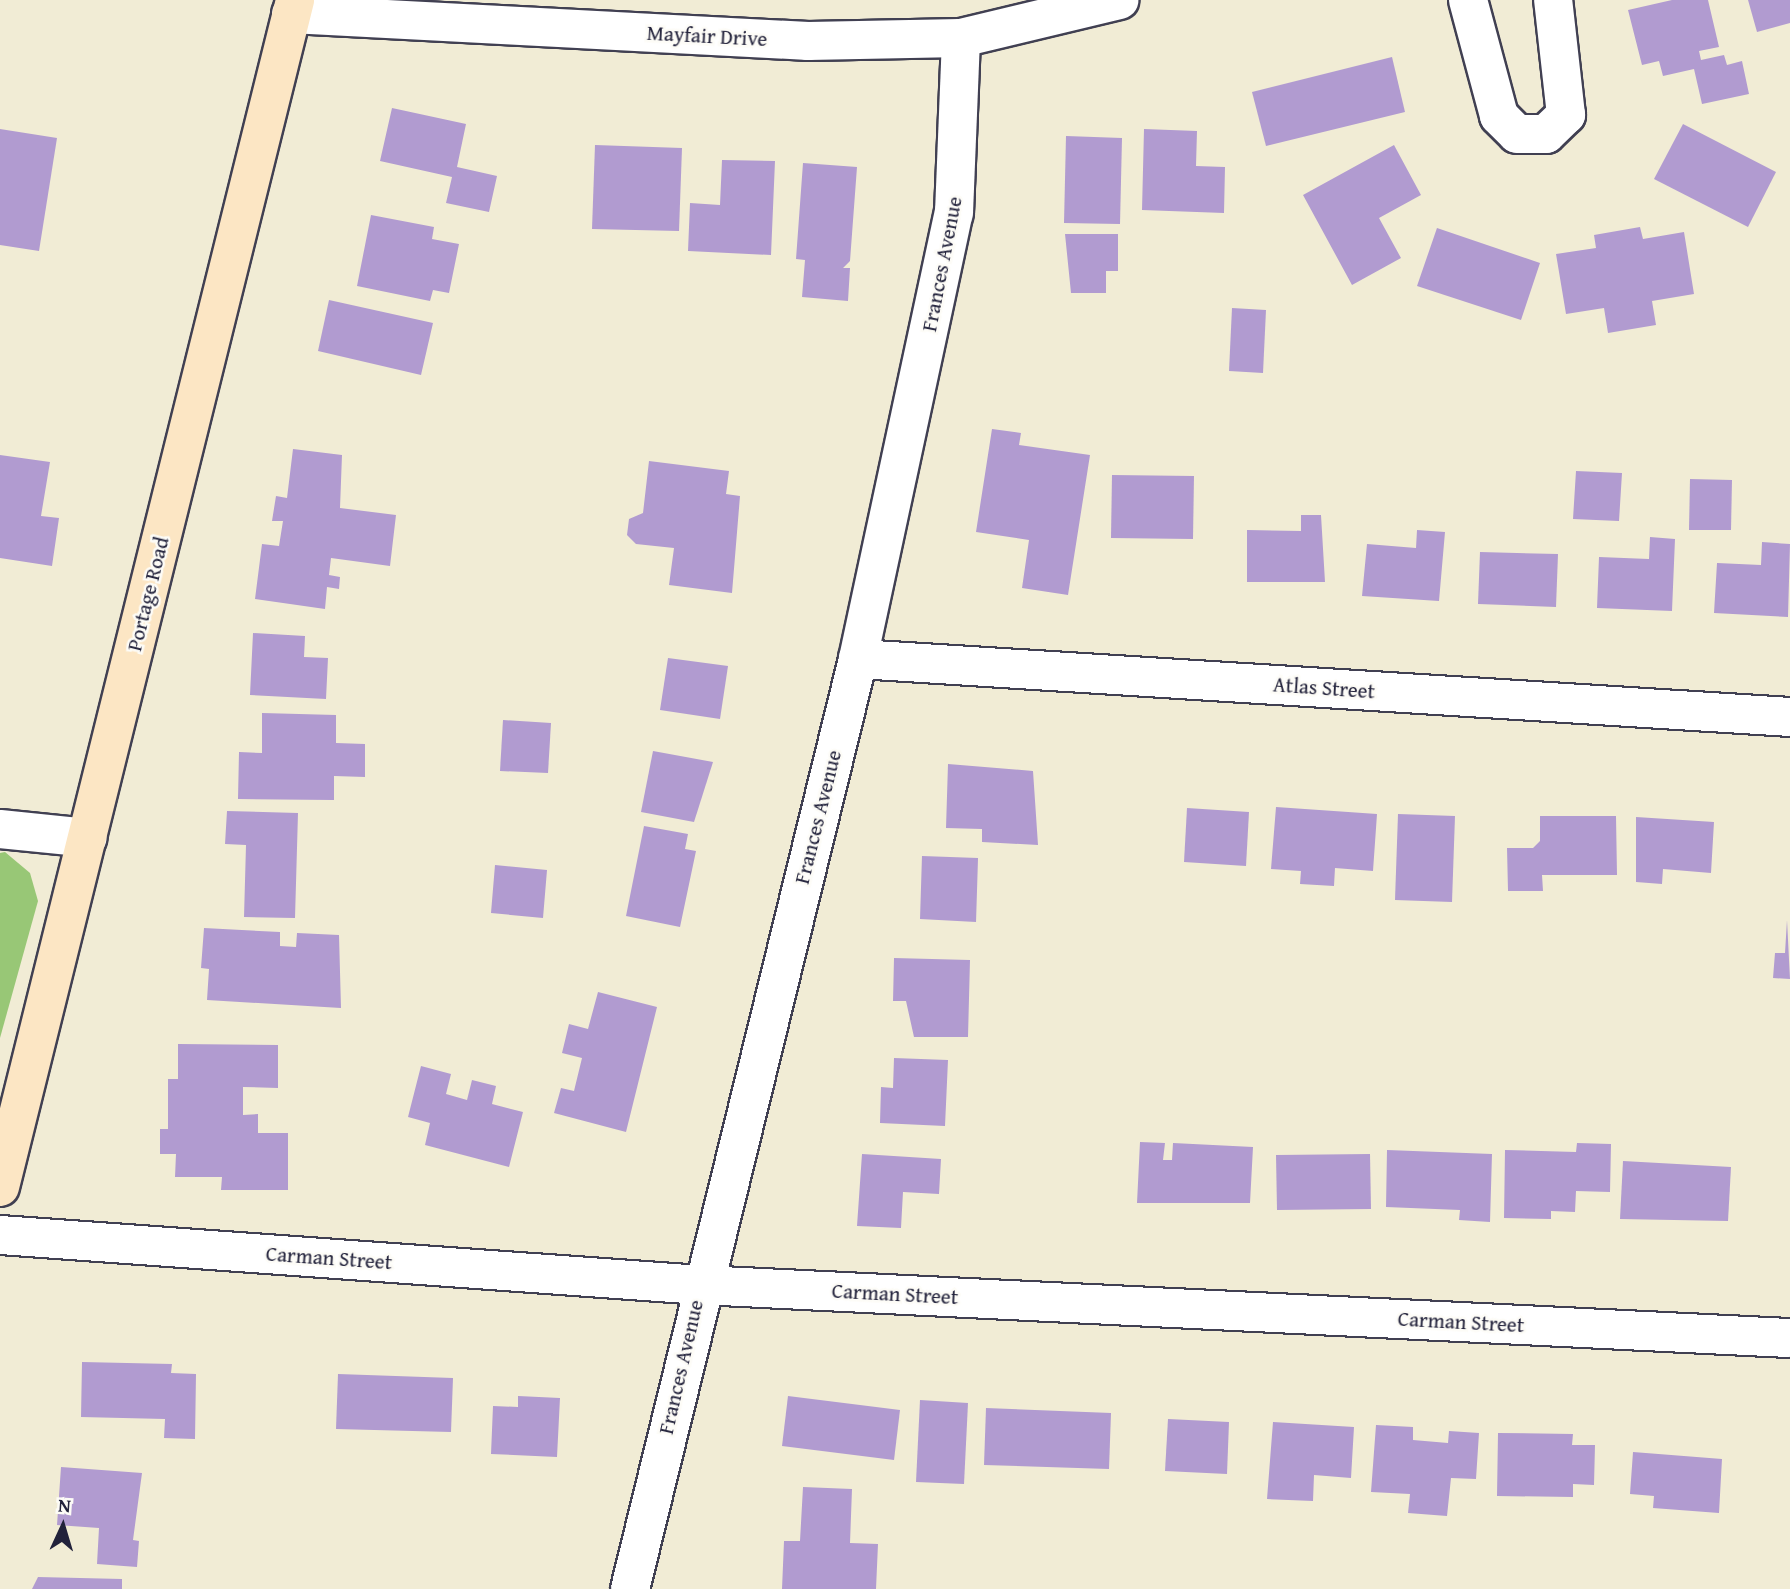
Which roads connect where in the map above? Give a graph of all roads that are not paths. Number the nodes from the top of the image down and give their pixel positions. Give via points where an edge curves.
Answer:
1 (1468, 0) edge
2 (1553, 0) edge
3 (1094, 3) edge
4 (293, 7) edge
5 (961, 38) junction
6 (858, 659) junction
7 (1790, 717) edge
8 (0, 829) edge
9 (88, 838) junction
10 (0, 1187) edge
11 (0, 1235) edge
12 (701, 1284) junction
13 (1790, 1338) edge
14 (630, 1589) edge

1 - 2 street via 1499,116 1517,134 1546,134 1566,115
3 - 5 street, Mayfair Drive
4 - 5 street, Mayfair Drive via 808,41
4 - 9 street, Portage Road
5 - 6 street, Frances Avenue via 954,213
6 - 7 street, Atlas Street
6 - 12 street, Frances Avenue
8 - 9 street
9 - 10 street, Portage Road
11 - 12 street, Carman Street
12 - 13 street, Carman Street
12 - 14 street, Frances Avenue

